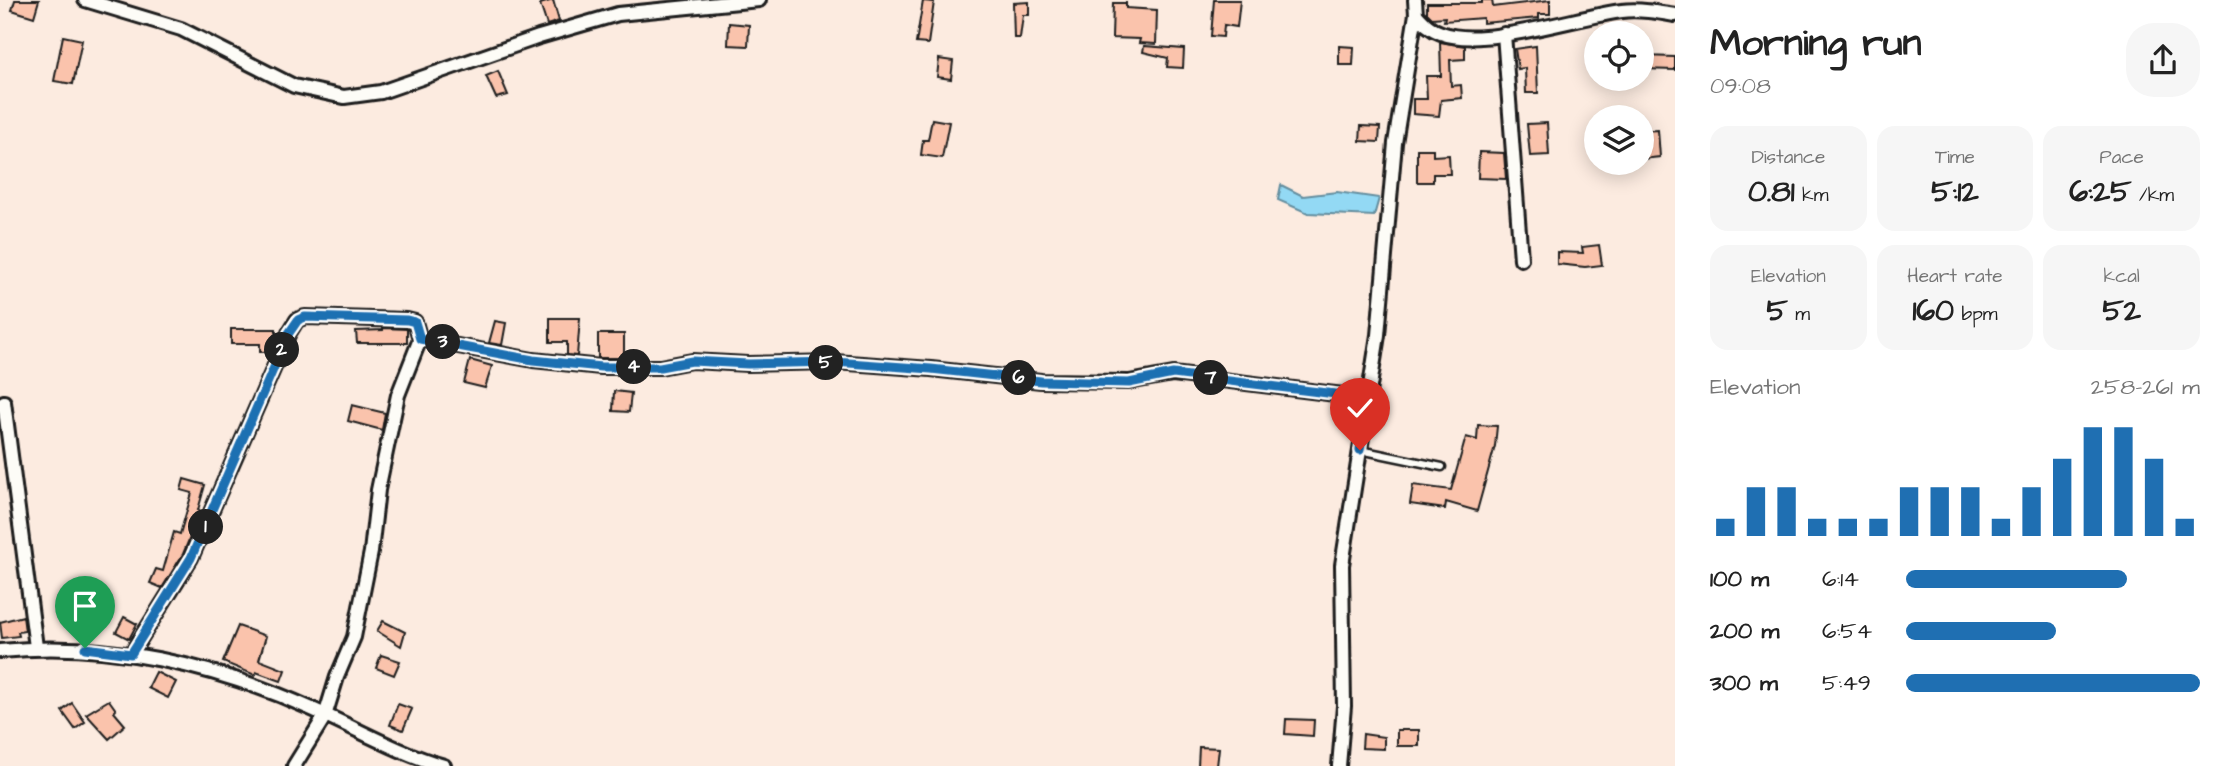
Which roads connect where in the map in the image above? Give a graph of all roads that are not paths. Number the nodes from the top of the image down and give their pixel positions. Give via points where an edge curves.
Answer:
1 (85, 0) edge
2 (760, 0) edge
3 (1415, 0) edge
4 (1416, 15) junction
5 (1675, 15) edge
6 (1504, 34) junction
7 (1521, 259) dead end
8 (420, 339) junction
9 (1368, 398) junction
10 (4, 402) dead end
11 (1360, 450) junction
12 (1442, 467) dead end
13 (36, 647) junction
14 (0, 651) edge
15 (131, 654) junction
16 (325, 716) junction
17 (294, 766) edge
18 (444, 766) edge
19 (1339, 766) edge

1 - 2 street via 181,29 294,86 344,97 381,92 618,15
3 - 4 street
4 - 6 street via 1443,34
4 - 9 street via 1395,143
5 - 6 street via 1622,11
6 - 7 street
8 - 9 street via 601,367 660,367 692,361 835,362 1041,381 1129,383 1173,374
8 - 15 street via 415,322 407,320 298,320 191,558
8 - 16 street via 397,395 354,637
9 - 11 street
10 - 13 street
11 - 12 lane
11 - 19 street via 1342,565 1344,706
13 - 14 street
13 - 15 street
15 - 16 street via 227,676
16 - 17 street
16 - 18 street

